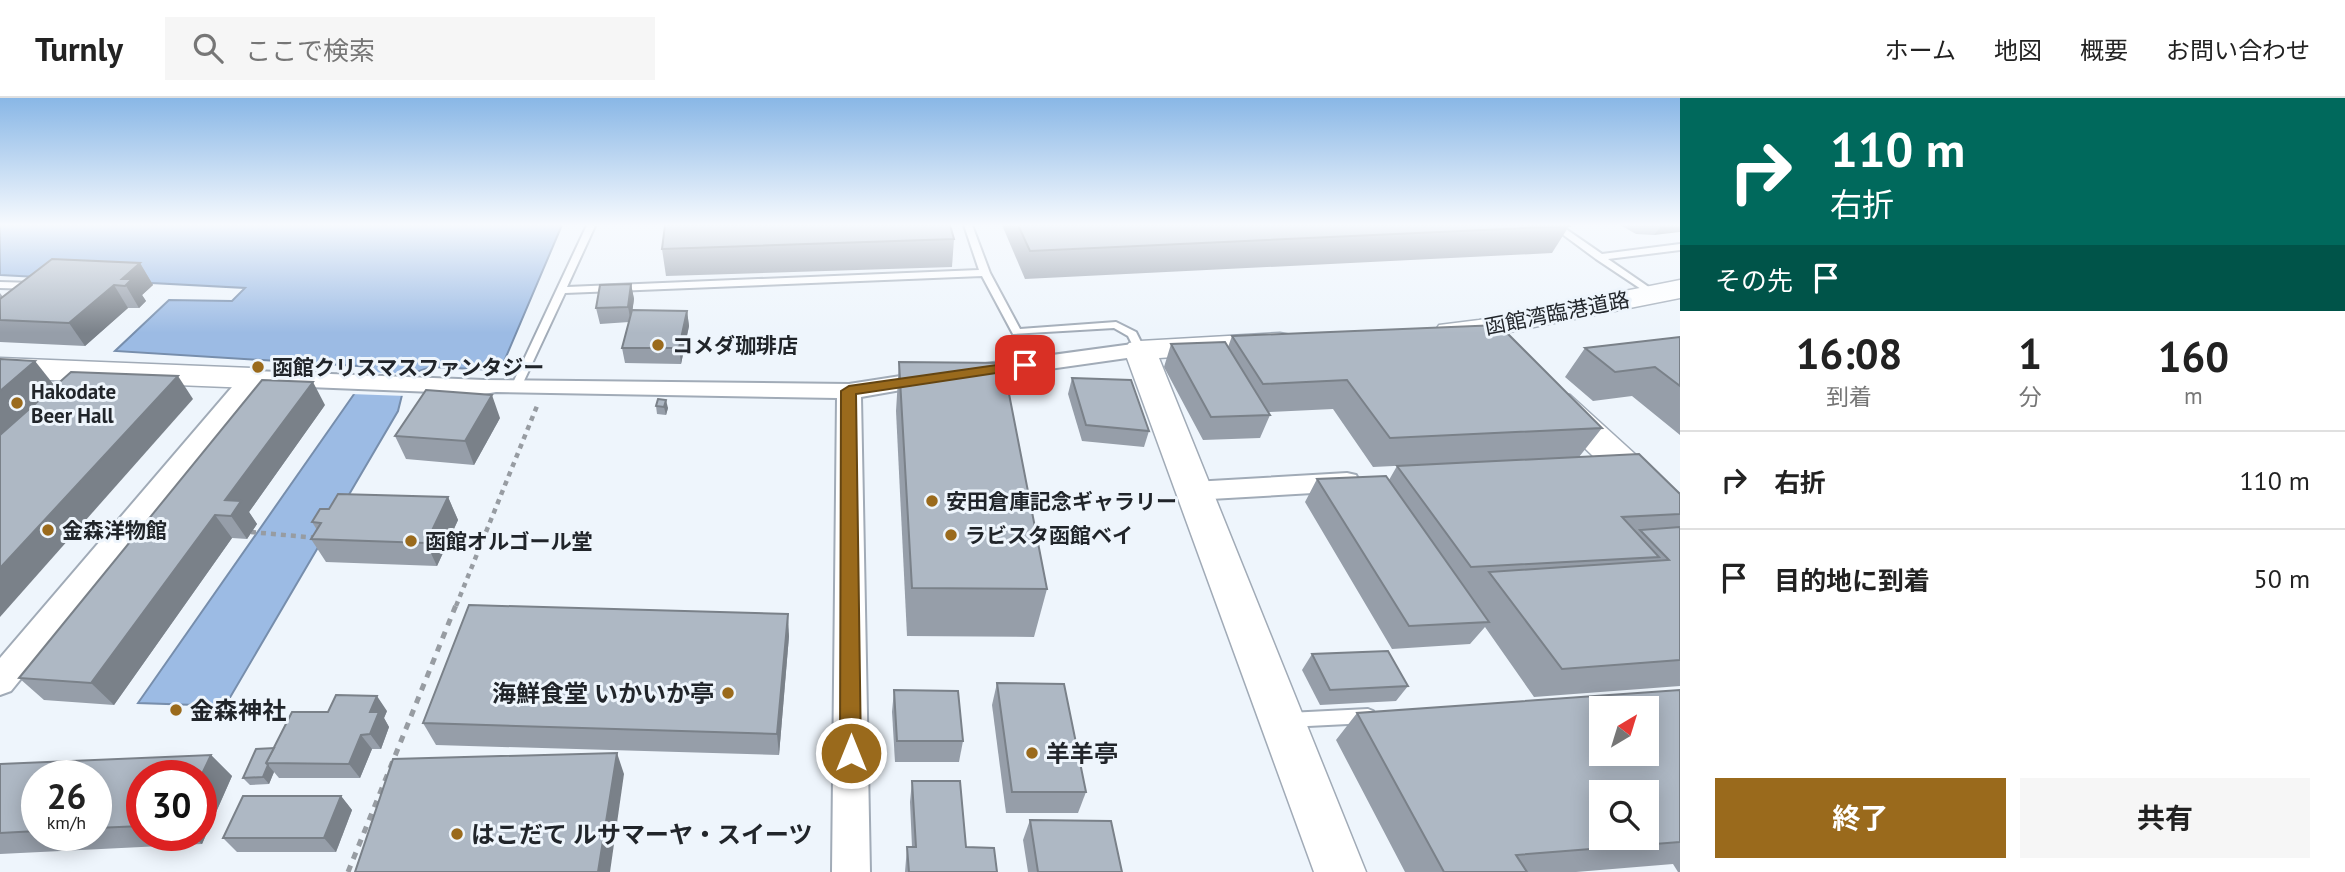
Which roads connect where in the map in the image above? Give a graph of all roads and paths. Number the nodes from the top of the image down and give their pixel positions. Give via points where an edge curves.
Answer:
1 (574, 261) edge
2 (981, 261) edge
3 (1607, 261) edge
4 (985, 273) junction
5 (0, 285) edge
6 (560, 290) junction
7 (1667, 292) edge
8 (36, 294) edge
9 (1479, 329) junction
10 (1425, 333) edge
11 (1303, 340) edge
12 (1140, 350) junction
13 (1508, 357) edge
14 (0, 368) edge
15 (97, 371) junction
16 (252, 378) junction
17 (1538, 384) edge
18 (499, 386) junction
19 (545, 386) junction
20 (849, 391) junction
21 (59, 405) edge
22 (1374, 481) edge
23 (1193, 491) junction
24 (1680, 517) edge
25 (253, 532) dead end
26 (326, 538) edge
27 (0, 681) edge
28 (1377, 715) edge
29 (1281, 720) junction
30 (348, 872) edge
31 (851, 872) edge
32 (1340, 872) edge

1 - 6 lane
2 - 4 lane
3 - 7 lane
4 - 6 lane
4 - 12 lane via 1017,332 1116,325 1132,334
5 - 8 lane via 45,286
6 - 18 lane
7 - 9 street, 函館湾臨港道路
9 - 10 street, 函館湾臨港道路
9 - 13 street
11 - 12 street
12 - 20 street
12 - 23 street
14 - 15 street
15 - 16 street
15 - 21 street
16 - 18 street
16 - 27 street
17 - 24 street via 1611,467
18 - 19 street
19 - 20 street
19 - 30 path
20 - 31 street
22 - 23 street
23 - 29 street
25 - 26 path
28 - 29 lane
29 - 32 street

